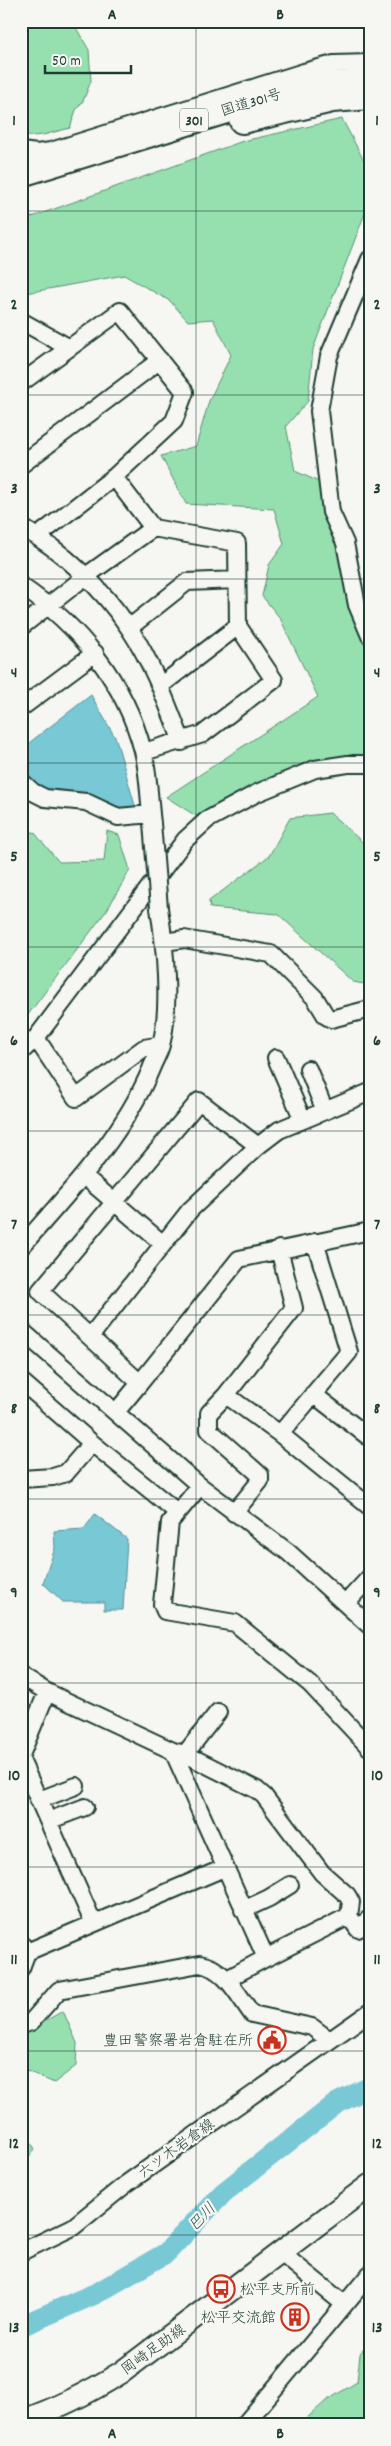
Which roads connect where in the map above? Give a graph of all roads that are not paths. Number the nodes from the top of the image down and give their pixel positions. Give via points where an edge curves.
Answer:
1 (370, 63) edge
2 (307, 78) junction
3 (370, 82) edge
4 (370, 97) edge
5 (22, 171) edge
6 (370, 259) edge
7 (21, 321) edge
8 (68, 347) junction
9 (160, 360) junction
10 (21, 383) edge
11 (21, 465) edge
12 (114, 477) junction
13 (21, 527) edge
14 (153, 528) junction
15 (38, 536) junction
16 (86, 576) junction
17 (237, 580) junction
18 (21, 586) edge
19 (49, 605) junction
20 (238, 626) junction
21 (21, 628) edge
22 (129, 628) junction
23 (370, 636) edge
24 (95, 653) junction
25 (160, 686) junction
26 (21, 708) edge
27 (182, 742) junction
28 (144, 752) junction
29 (370, 764) edge
30 (22, 784) edge
31 (151, 819) junction
32 (164, 942) junction
33 (370, 1009) edge
34 (36, 1038) junction
35 (161, 1044) junction
36 (21, 1052) edge
37 (276, 1058) dead end
38 (308, 1069) dead end
39 (370, 1092) edge
40 (325, 1110) junction
41 (303, 1120) junction
42 (258, 1146) junction
43 (84, 1176) junction
44 (115, 1203) junction
45 (369, 1232) edge
46 (315, 1242) junction
47 (163, 1244) junction
48 (21, 1247) edge
49 (279, 1249) junction
50 (21, 1330) edge
51 (90, 1337) junction
52 (21, 1382) edge
53 (140, 1383) junction
54 (227, 1394) junction
55 (313, 1394) junction
56 (116, 1412) junction
57 (280, 1434) junction
58 (370, 1438) edge
59 (92, 1443) junction
60 (21, 1479) edge
61 (200, 1486) junction
62 (370, 1507) edge
63 (177, 1512) junction
64 (234, 1513) junction
65 (370, 1577) edge
66 (346, 1603) junction
67 (370, 1626) edge
68 (21, 1676) edge
69 (47, 1692) junction
70 (218, 1712) dead end
71 (370, 1748) edge
72 (179, 1753) junction
73 (21, 1755) edge
74 (21, 1760) edge
75 (76, 1786) dead end
76 (39, 1800) junction
77 (86, 1808) dead end
78 (48, 1821) junction
79 (224, 1868) junction
80 (290, 1885) dead end
81 (243, 1910) junction
82 (349, 1916) junction
83 (370, 1918) edge
84 (93, 1922) junction
85 (24, 1947) edge
86 (266, 1958) junction
87 (21, 1968) edge
88 (227, 1979) junction
89 (370, 2012) edge
90 (21, 2025) edge
91 (328, 2040) junction
92 (370, 2185) edge
93 (21, 2252) edge
94 (281, 2253) junction
95 (370, 2274) edge
96 (344, 2304) junction
97 (21, 2421) edge
98 (244, 2425) edge

1 - 2 street via 334,64
2 - 3 highway, 国道301号 / 301
2 - 5 highway, 国道301号 / 301
4 - 5 highway, 国道301号 / 301 via 332,100 268,113
6 - 23 street via 329,356 319,411 331,512 345,543 357,605
7 - 8 street
8 - 9 street via 120,311
8 - 10 street
9 - 11 street
9 - 12 street via 185,392 174,421
12 - 14 street
12 - 15 street
13 - 15 street
14 - 16 street
14 - 17 street via 237,543
15 - 16 street
16 - 19 street
16 - 22 street
17 - 20 street
17 - 22 street via 187,582
18 - 19 street
19 - 21 street
19 - 24 street
20 - 25 street
20 - 27 street via 274,680 203,734
22 - 25 street
24 - 26 street
24 - 28 street via 116,684
25 - 27 street
27 - 28 street
28 - 31 street
29 - 34 street via 315,769 257,793 206,820 184,840
30 - 31 street via 45,798 86,802 118,817
31 - 32 street, bridge
32 - 33 street via 184,939 271,954 315,998 331,1020
32 - 35 street via 166,1000
34 - 35 street via 76,1098 144,1048
34 - 36 street
35 - 43 street via 128,1116
37 - 41 street
38 - 40 street
39 - 40 street
40 - 41 street
41 - 42 street via 279,1130
42 - 44 street via 199,1101
42 - 47 street via 190,1210
43 - 44 street
43 - 48 street
44 - 47 street
44 - 51 street via 40,1291
45 - 46 street
46 - 49 street
46 - 55 street via 349,1352
47 - 51 street
49 - 53 street via 239,1259
49 - 54 street via 294,1308
50 - 56 street
51 - 53 street
52 - 59 street
53 - 56 street
54 - 57 street
54 - 64 street via 209,1413 209,1430 260,1476 260,1481
55 - 57 street
55 - 58 street
56 - 61 street
57 - 62 street
59 - 60 street via 66,1473
59 - 63 street
61 - 63 street
61 - 64 street
63 - 71 street via 170,1522 162,1604 165,1611 236,1624 310,1684
64 - 66 street via 288,1552
65 - 66 street
66 - 67 street
68 - 69 street
69 - 72 street
69 - 73 street
70 - 72 street
72 - 79 street
72 - 82 street via 264,1796 322,1874 347,1895 351,1902
74 - 76 street
75 - 76 street
76 - 78 street
77 - 78 street
78 - 84 street
79 - 81 street
79 - 84 street
80 - 81 street
81 - 86 street
82 - 83 street via 358,1928
82 - 86 street
84 - 85 street
85 - 87 street
86 - 88 street
88 - 90 street via 216,1970 200,1964 59,1990 31,2022
88 - 91 street via 252,2014 312,2027
89 - 91 street, 六ツ木岩倉線
91 - 93 street, 六ツ木岩倉線 via 134,2178 74,2226
92 - 94 main road, 岡崎足助線
94 - 96 street
94 - 97 main road, 岡崎足助線 via 122,2372 72,2400
95 - 96 street
96 - 98 street

